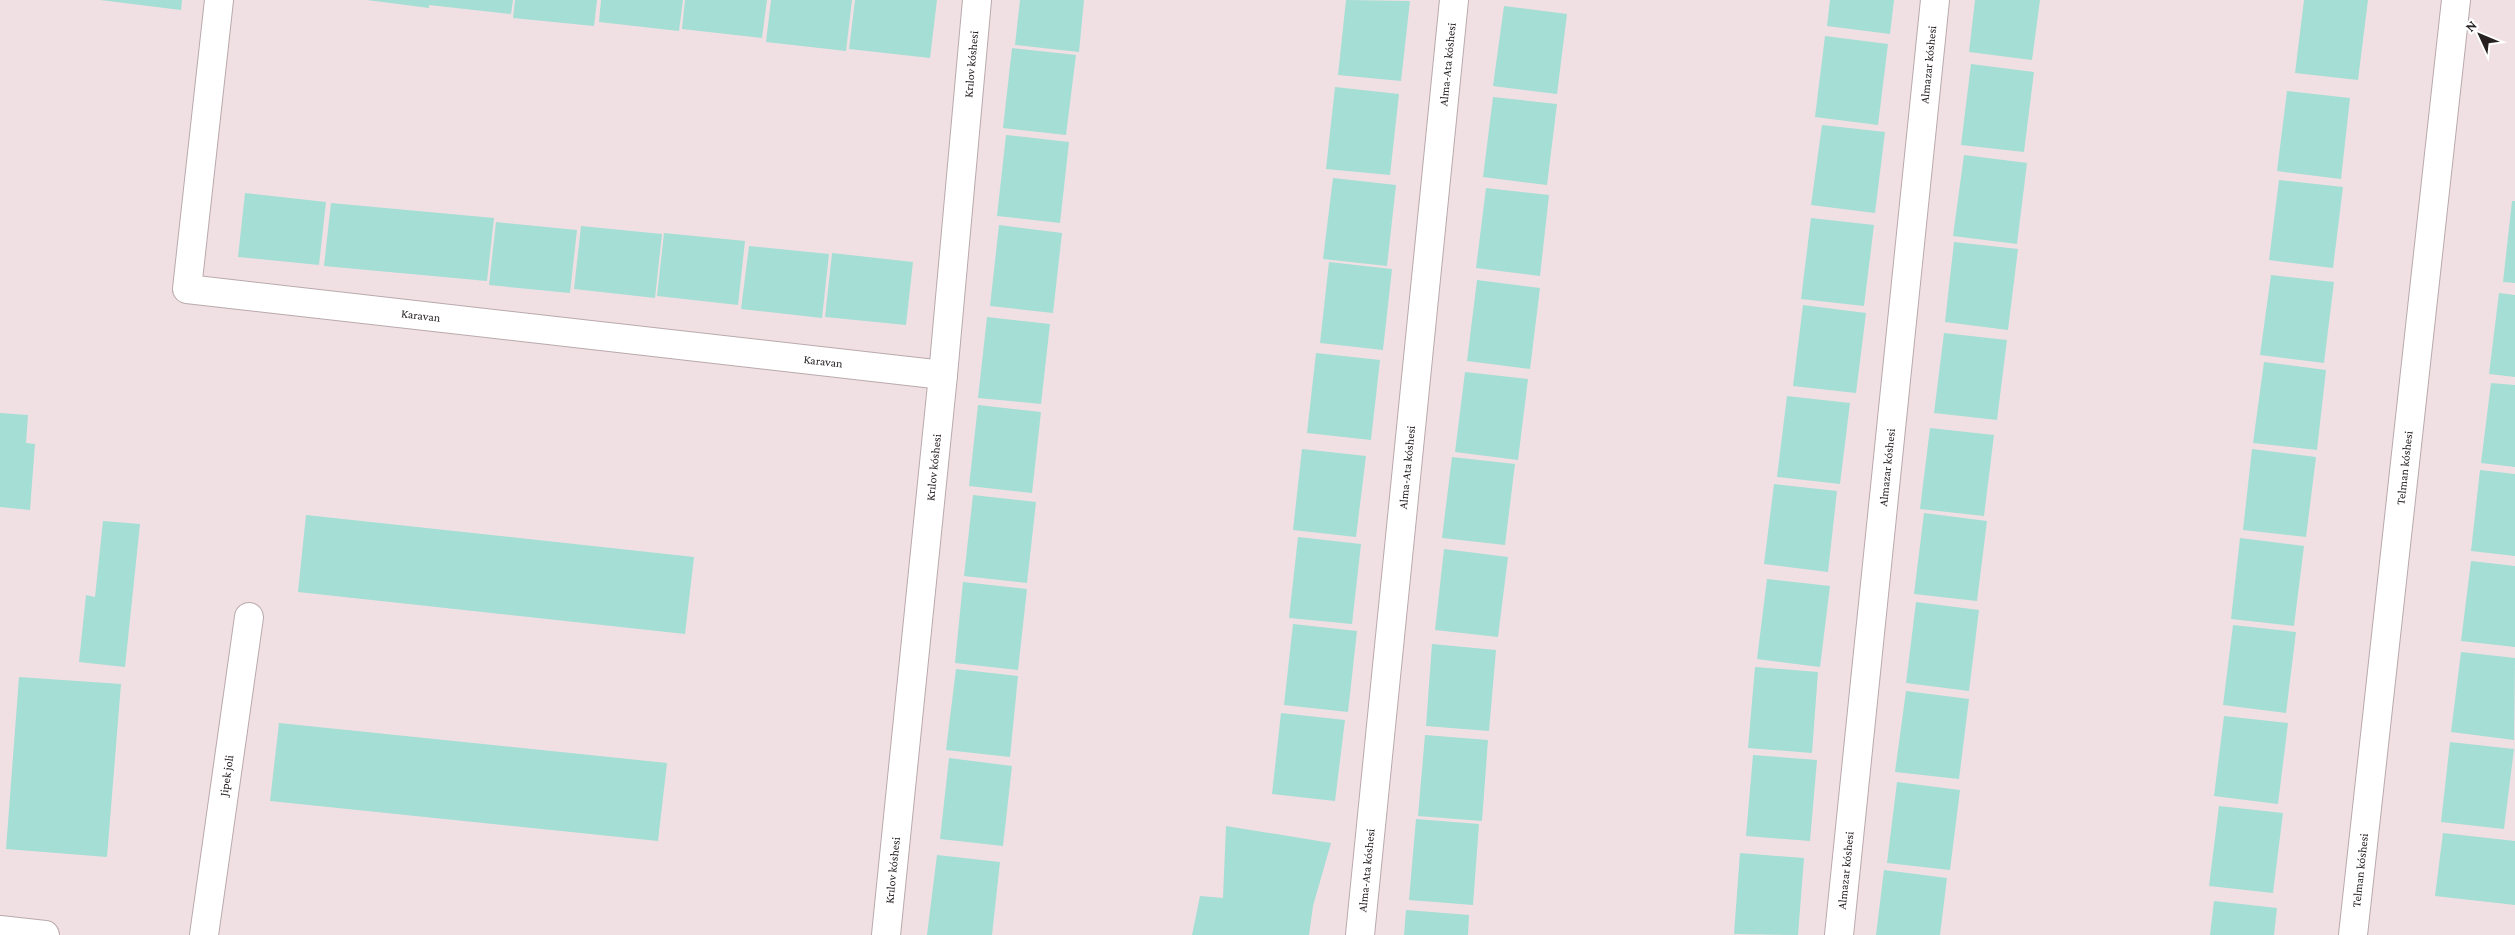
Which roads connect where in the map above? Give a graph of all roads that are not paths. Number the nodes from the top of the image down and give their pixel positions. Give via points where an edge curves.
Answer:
1 (219, 0) edge
2 (978, 0) edge
3 (1454, 0) edge
4 (1935, 0) edge
5 (2456, 0) edge
6 (943, 375) junction
7 (249, 617) dead end
8 (0, 930) edge
9 (45, 935) edge
10 (204, 935) edge
11 (886, 935) edge
12 (1360, 935) edge
13 (1839, 935) edge
14 (2353, 935) edge

1 - 6 street, Karavan via 187,289
2 - 6 street, Krılov kóshesi
3 - 12 street, Alma-Ata kóshesi
4 - 13 street, Almazar kóshesi
5 - 14 street, Telman kóshesi
6 - 11 street, Krılov kóshesi
7 - 10 street, Jipek joli
8 - 9 street

